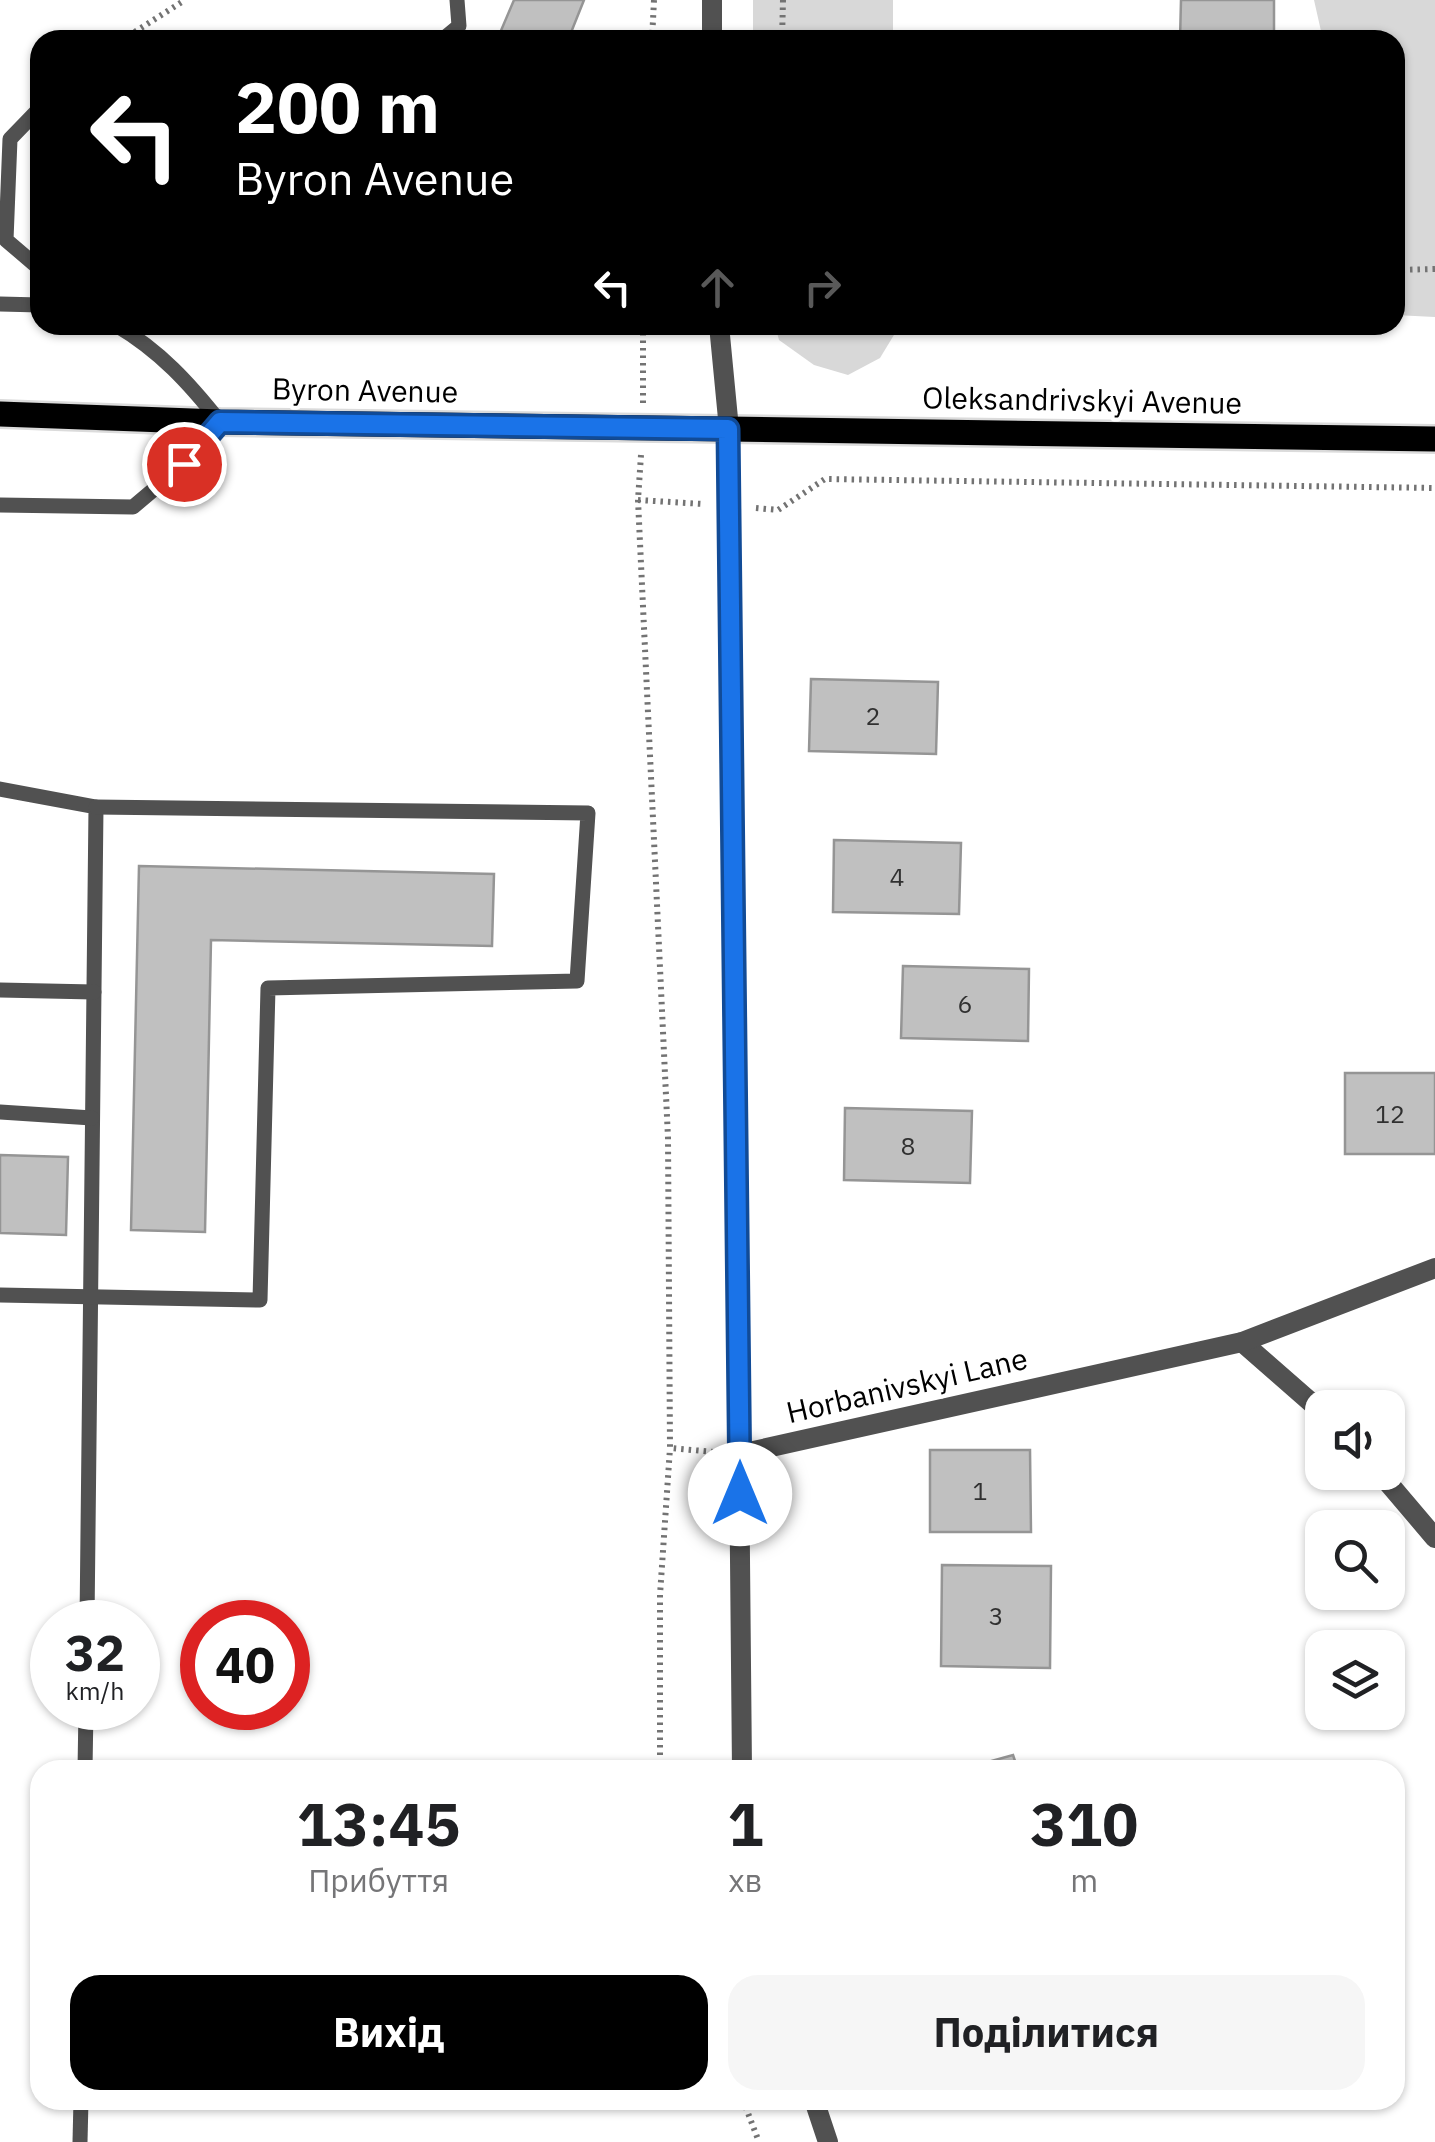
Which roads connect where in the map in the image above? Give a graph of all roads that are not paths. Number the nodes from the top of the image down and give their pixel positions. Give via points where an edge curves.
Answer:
1 (456, 0) edge
2 (712, 0) edge
3 (454, 30) edge
4 (712, 30) edge
5 (30, 118) edge
6 (30, 260) edge
7 (0, 304) edge
8 (30, 305) edge
9 (133, 335) edge
10 (721, 335) edge
11 (0, 414) edge
12 (220, 422) junction
13 (728, 429) junction
14 (1435, 438) edge
15 (0, 505) edge
16 (0, 789) edge
17 (96, 807) junction
18 (0, 990) edge
19 (94, 992) junction
20 (0, 1112) edge
21 (92, 1118) junction
22 (1435, 1268) edge
23 (0, 1295) edge
24 (90, 1296) junction
25 (1242, 1342) junction
26 (1305, 1397) edge
27 (740, 1454) junction
28 (1394, 1490) edge
29 (1435, 1538) edge
30 (86, 1600) edge
31 (86, 1730) edge
32 (85, 1760) edge
33 (742, 1760) edge
34 (81, 2110) edge
35 (817, 2110) edge
36 (80, 2142) edge
37 (828, 2142) edge

1 - 3 lane
2 - 4 street
5 - 6 lane via 10,139 6,240
7 - 8 lane
9 - 12 lane via 181,373
10 - 13 street, Horbanivskyi Lane
11 - 12 main road, Byron Avenue
12 - 13 main road, Byron Avenue
12 - 15 lane via 184,464 132,507
13 - 14 main road, Oleksandrivskyi Avenue
13 - 27 street, Horbanivskyi Lane
16 - 17 lane
17 - 19 lane
17 - 24 lane via 588,813 577,981 268,988 260,1300
18 - 19 lane
19 - 21 lane
20 - 21 lane
21 - 24 lane
22 - 25 street, Horbanivskyi Lane
23 - 24 lane
24 - 30 lane
25 - 26 street
25 - 27 street, Horbanivskyi Lane
27 - 33 street
28 - 29 street
31 - 32 lane
34 - 36 lane
35 - 37 street

